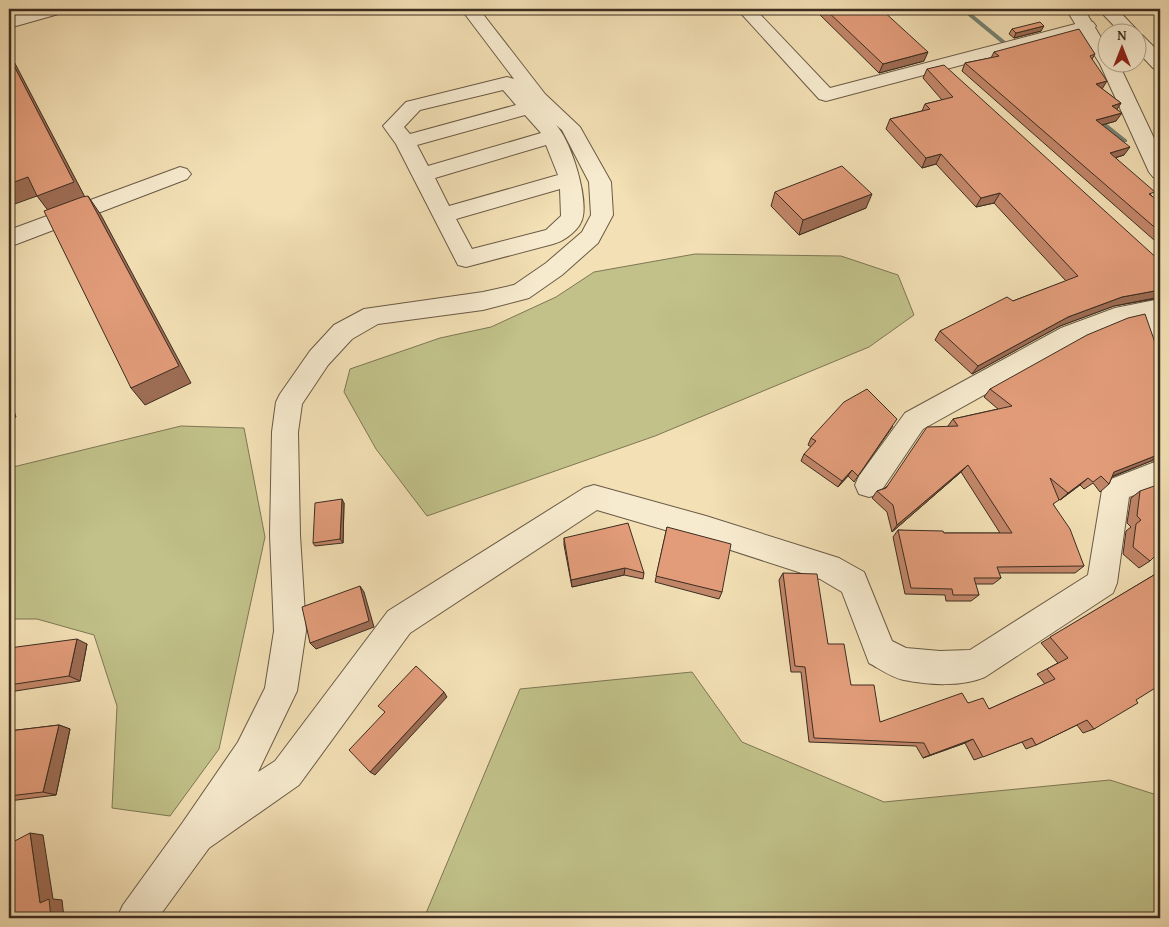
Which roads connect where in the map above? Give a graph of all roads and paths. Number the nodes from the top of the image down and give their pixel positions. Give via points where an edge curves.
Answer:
1 (56, 9) edge
2 (470, 9) edge
3 (746, 9) edge
4 (1075, 9) edge
5 (1107, 9) edge
6 (1120, 22) edge
7 (9, 23) edge
8 (1088, 26) junction
9 (1096, 41) edge
10 (1146, 49) edge
11 (1160, 64) edge
12 (1112, 72) edge
13 (537, 106) junction
14 (552, 136) junction
15 (405, 142) junction
16 (1160, 172) edge
17 (180, 174) dead end
18 (422, 175) junction
19 (570, 179) junction
20 (443, 215) junction
21 (9, 239) edge
22 (1154, 309) edge
23 (1160, 352) edge
24 (1160, 474) edge
25 (869, 485) dead end
26 (196, 835) junction
27 (136, 918) edge

1 - 7 street
2 - 13 street via 507,58
3 - 8 street via 826,95
4 - 8 street
5 - 6 street
8 - 9 street
10 - 11 street
12 - 16 street
13 - 14 street
13 - 15 street
13 - 15 street via 507,83 413,106 394,126
13 - 26 street via 570,127 600,182 602,215 590,237 521,292 483,301 373,314 343,332 319,358 289,402 285,432 285,535 290,631 281,691 250,754
14 - 18 street
14 - 19 street
15 - 18 street
17 - 21 street
18 - 20 street
19 - 20 street
19 - 20 street via 572,217 553,236 466,259
22 - 23 street
22 - 25 street via 1115,318 1070,335 914,421
24 - 26 street via 1116,490 1102,583 974,666 903,664 880,652 853,582 828,568 594,496 399,622 286,773
26 - 27 street

